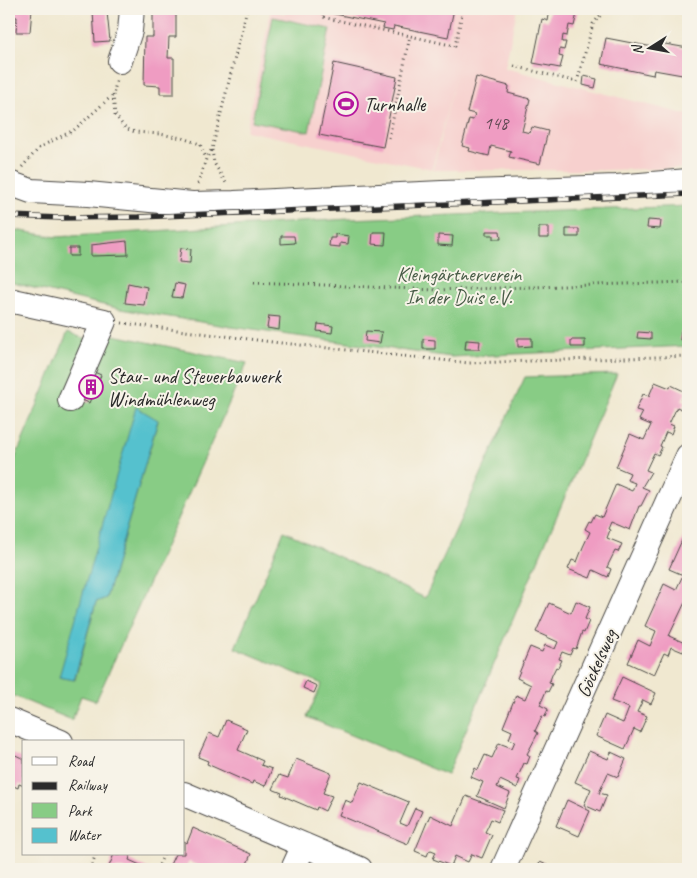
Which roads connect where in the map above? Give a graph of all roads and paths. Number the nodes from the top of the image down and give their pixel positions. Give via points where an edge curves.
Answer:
1 (132, 9) edge
2 (247, 9) edge
3 (324, 9) edge
4 (463, 9) edge
5 (606, 9) edge
6 (410, 36) junction
7 (120, 61) joint
8 (514, 66) dead end
9 (113, 95) junction
10 (389, 138) dead end
11 (212, 149) junction
12 (206, 159) junction
13 (15, 176) edge
14 (688, 181) edge
15 (234, 203) junction
16 (192, 204) junction
17 (254, 282) dead end
18 (688, 282) edge
19 (9, 300) edge
20 (104, 321) junction
21 (688, 356) edge
22 (70, 400) dead end
23 (688, 456) edge
24 (9, 720) edge
25 (56, 740) edge
26 (185, 794) edge
27 (304, 845) junction
28 (95, 856) edge
29 (163, 856) edge
30 (90, 869) edge
31 (157, 869) edge
32 (293, 869) edge
33 (360, 869) edge
34 (504, 869) edge

1 - 7 street via 130,31
2 - 11 path
3 - 6 path via 322,17
4 - 6 path via 455,46
5 - 8 path via 593,24 577,82
6 - 10 path
7 - 9 path
9 - 12 path via 115,115 125,128 200,144
9 - 13 path via 74,130 40,147
11 - 12 path
11 - 15 path via 214,163
12 - 16 path
13 - 16 street via 31,191
14 - 15 street via 616,187
15 - 16 street
17 - 18 path via 438,290
19 - 20 street
20 - 21 path via 470,363
20 - 22 street
23 - 34 street, Göckelsweg
24 - 25 street
26 - 27 street
27 - 32 street
27 - 33 street
28 - 30 path
29 - 31 path

